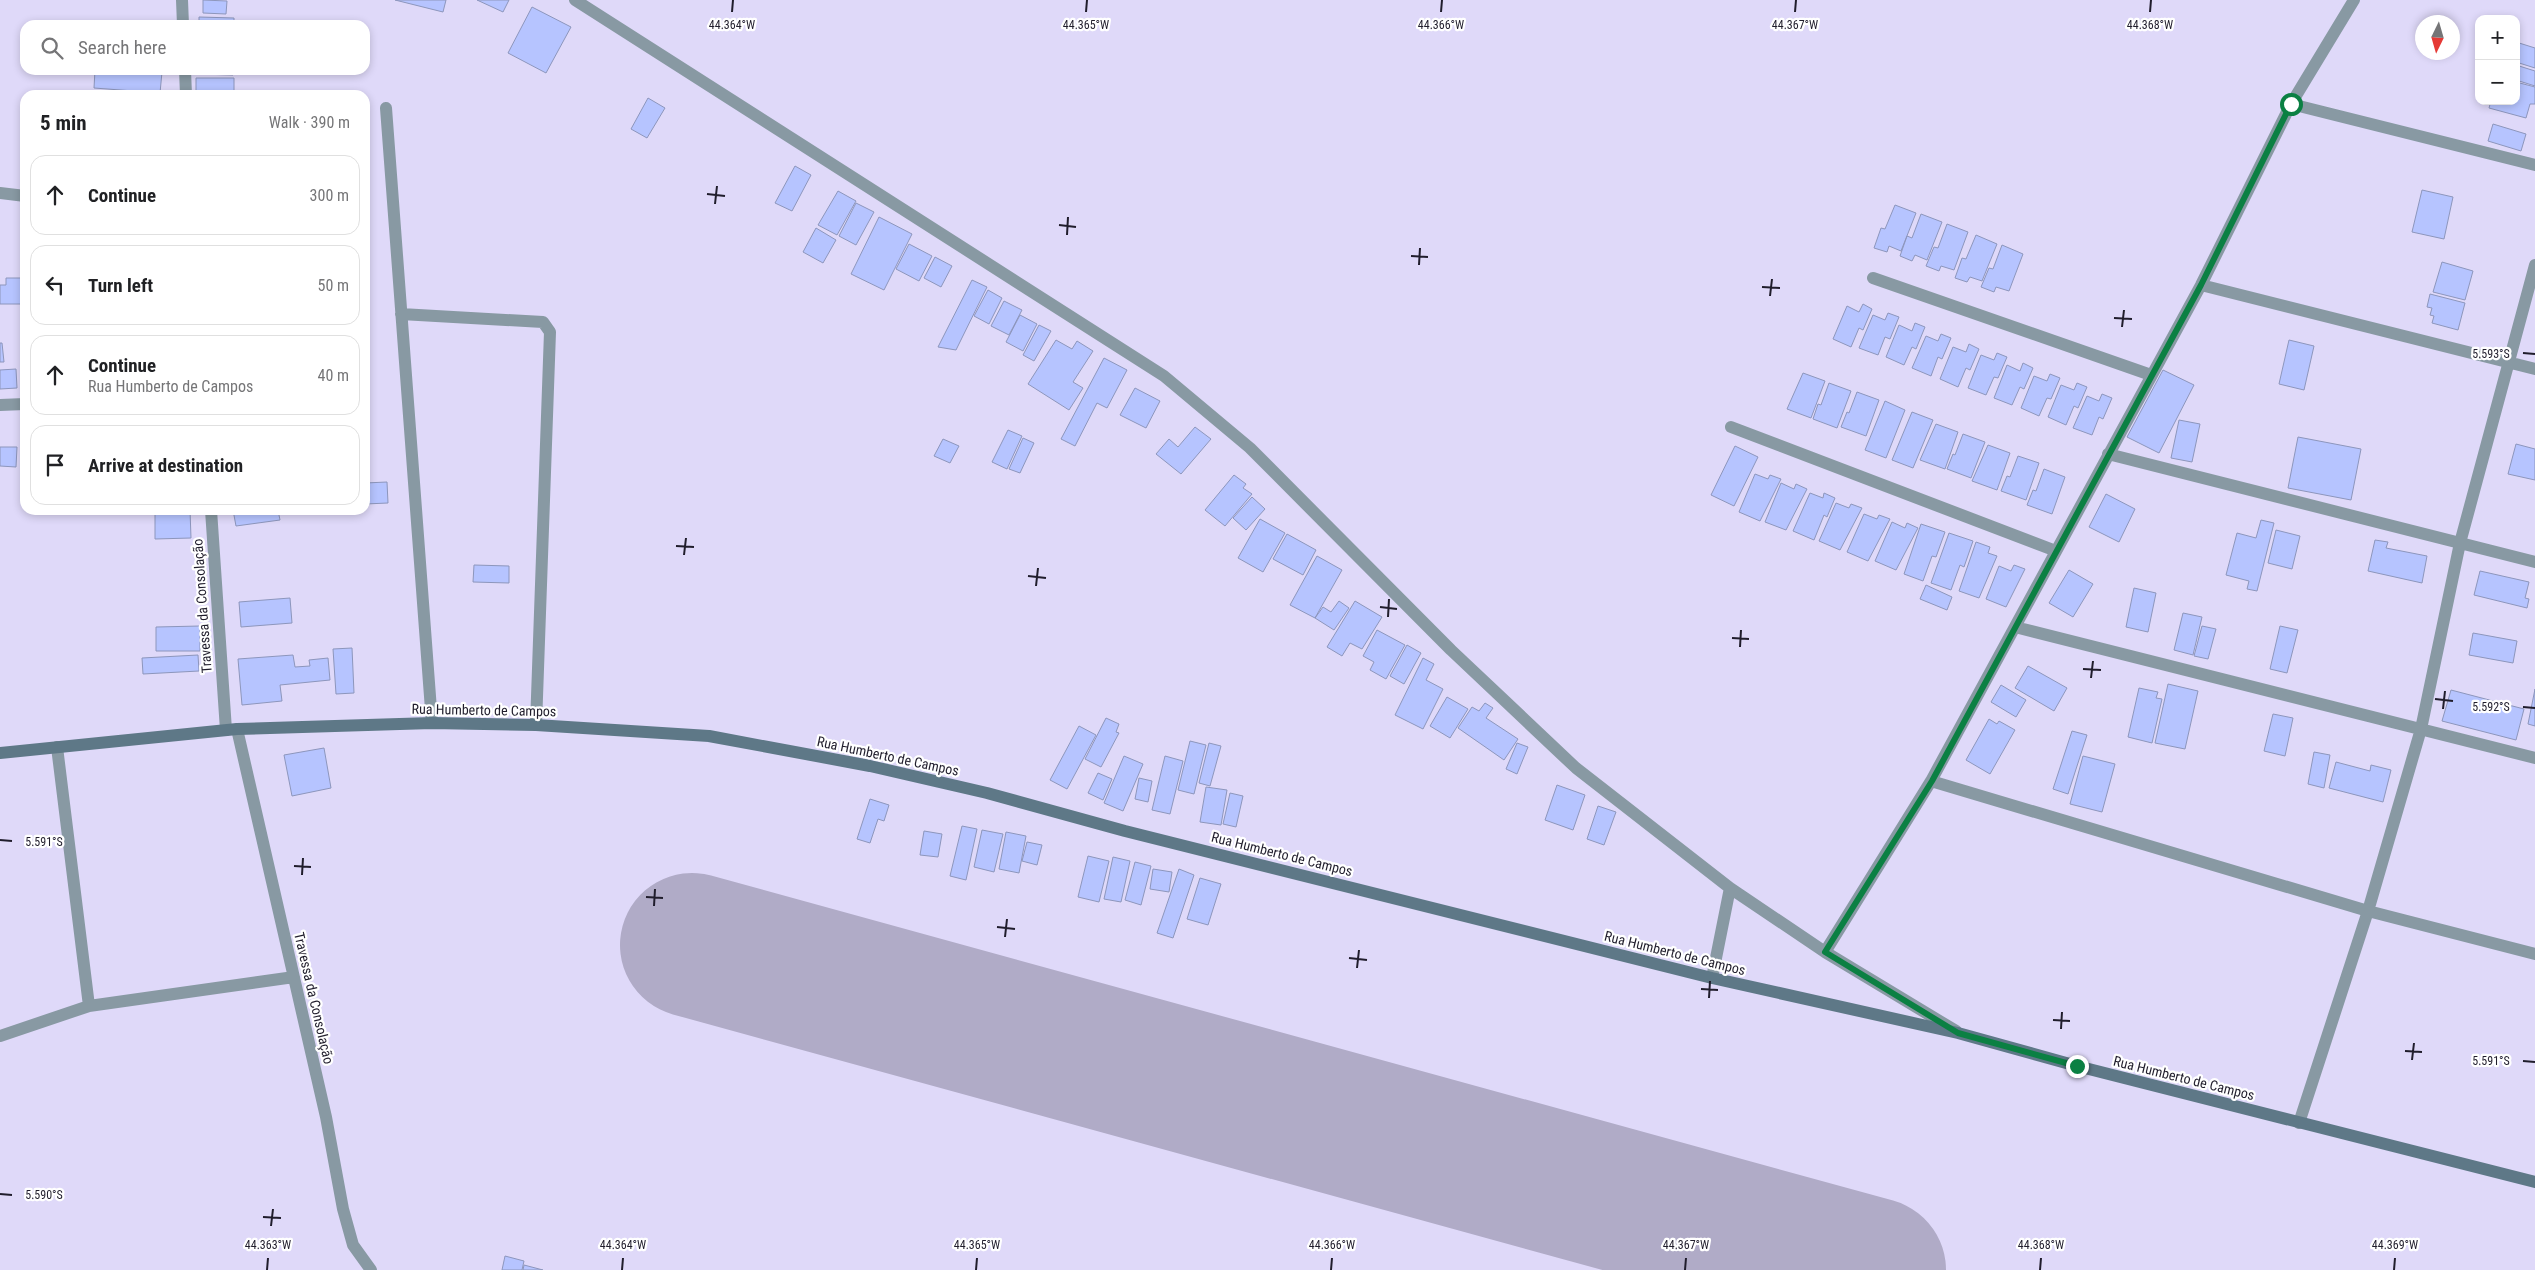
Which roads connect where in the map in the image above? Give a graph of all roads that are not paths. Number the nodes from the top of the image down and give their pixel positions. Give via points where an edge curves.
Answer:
1 (182, 0) edge
2 (575, 0) edge
3 (2354, 0) edge
4 (183, 20) edge
5 (184, 75) edge
6 (186, 90) edge
7 (2291, 104) junction
8 (386, 108) dead end
9 (2535, 165) edge
10 (0, 193) edge
11 (20, 195) edge
12 (2535, 265) edge
13 (1873, 278) dead end
14 (2201, 285) junction
15 (401, 314) junction
16 (2509, 363) junction
17 (2535, 368) edge
18 (2151, 375) junction
19 (20, 404) edge
20 (0, 405) edge
21 (1731, 427) dead end
22 (2108, 454) junction
23 (211, 515) edge
24 (2460, 544) junction
25 (2056, 551) junction
26 (2535, 562) edge
27 (2015, 626) junction
28 (432, 723) junction
29 (536, 725) junction
30 (231, 729) junction
31 (2421, 729) junction
32 (58, 747) junction
33 (0, 753) edge
34 (2535, 758) edge
35 (1932, 781) junction
36 (1730, 888) junction
37 (2368, 911) junction
38 (1825, 952) junction
39 (2535, 954) edge
40 (294, 977) junction
41 (1712, 978) junction
42 (89, 1006) junction
43 (1958, 1033) junction
44 (0, 1036) edge
45 (2298, 1123) junction
46 (2535, 1182) edge
47 (371, 1270) edge

1 - 4 street
2 - 36 street via 1164,376 1250,448 1451,650 1576,768
3 - 7 street
5 - 6 street
7 - 9 street
7 - 14 street
8 - 15 street
10 - 11 street
12 - 16 street
13 - 18 street
14 - 16 street
14 - 18 street
15 - 28 street
15 - 29 street via 543,322 550,332
16 - 17 street
16 - 24 street
18 - 22 street
19 - 20 street
21 - 25 street
22 - 24 street
22 - 25 street
23 - 30 street, Travessa da Consolação
24 - 26 street
24 - 31 street
25 - 27 street
27 - 31 street
27 - 35 street
28 - 29 street, Rua Humberto de Campos
28 - 30 street, Rua Humberto de Campos
29 - 41 street, Rua Humberto de Campos via 709,736 870,766
30 - 32 street, Rua Humberto de Campos
30 - 40 street, Travessa da Consolação
31 - 34 street
31 - 37 street
32 - 33 street, Rua Humberto de Campos
32 - 42 street
35 - 37 street
35 - 38 street
36 - 38 street
36 - 41 street
37 - 39 street
37 - 45 street
38 - 43 street
40 - 42 street
40 - 47 street, Travessa da Consolação via 344,1210 354,1245
41 - 43 street, Rua Humberto de Campos
42 - 44 street
43 - 45 street, Rua Humberto de Campos
45 - 46 street, Rua Humberto de Campos

